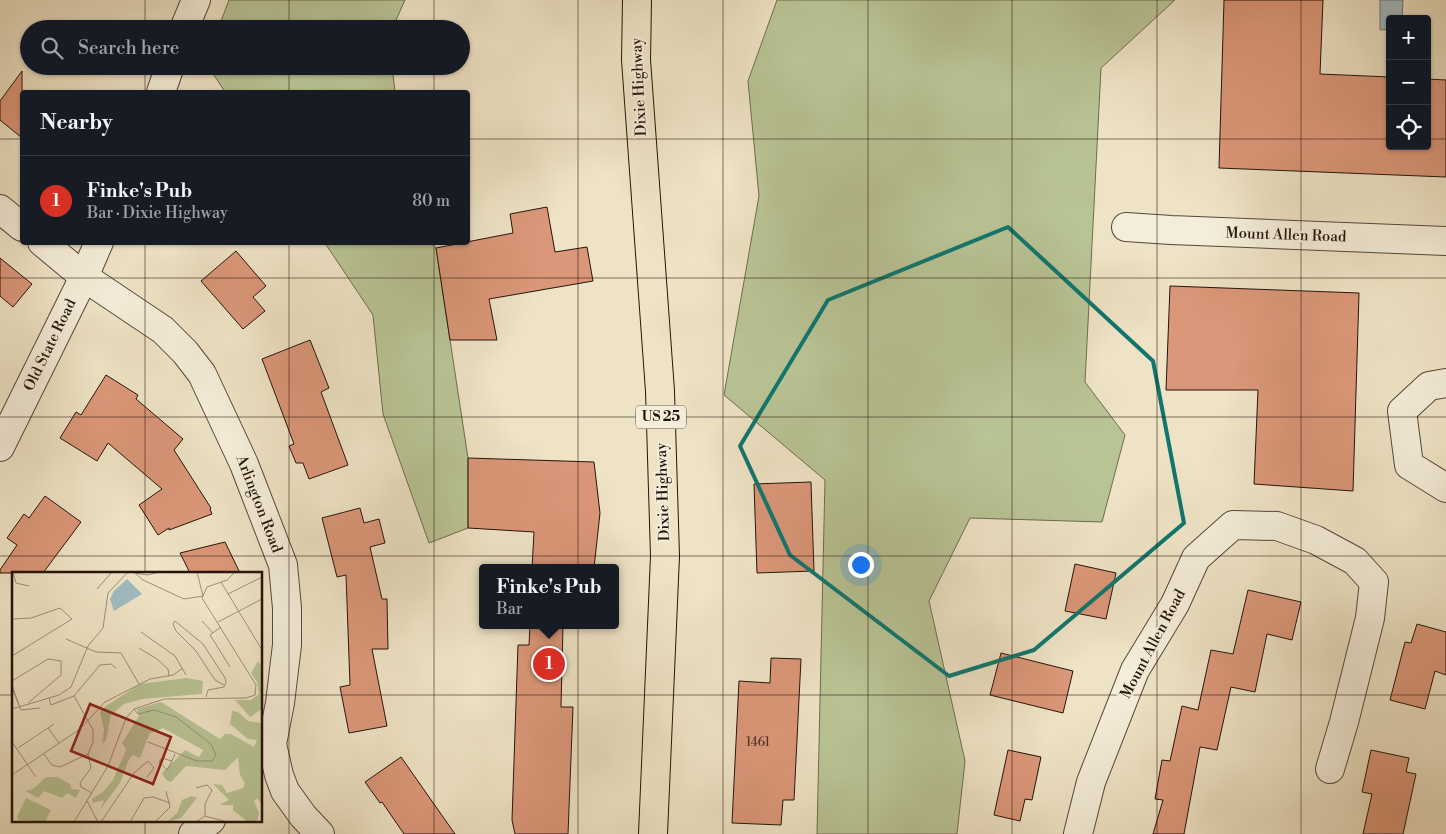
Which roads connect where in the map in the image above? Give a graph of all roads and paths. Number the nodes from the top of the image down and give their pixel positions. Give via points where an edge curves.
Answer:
1 (637, 0) edge
2 (167, 75) edge
3 (161, 90) edge
4 (0, 209) edge
5 (20, 225) edge
6 (1126, 227) dead end
7 (1446, 241) edge
8 (46, 245) edge
9 (98, 245) edge
10 (84, 276) junction
11 (1446, 383) edge
12 (0, 447) edge
13 (1446, 488) edge
14 (1330, 769) dead end
15 (270, 780) edge
16 (208, 822) edge
17 (193, 834) edge
18 (320, 834) edge
19 (653, 834) edge
20 (1078, 834) edge

1 - 19 main road, Dixie Highway / US 25 via 636,60 660,391 665,556
2 - 3 street
4 - 5 street
6 - 7 street, Mount Allen Road
8 - 10 street, Arlington Road
9 - 10 street, Old State Road
10 - 12 street, Old State Road
10 - 15 street, Arlington Road via 163,330 202,374 244,464 283,565 287,644
11 - 13 street via 1429,386 1402,411 1410,465
14 - 20 street, Mount Allen Road via 1370,618 1374,582 1355,560 1316,540 1277,526 1234,525 1196,558 1174,604 1135,670 1091,782
15 - 18 street, Arlington Road via 285,791
16 - 17 street

